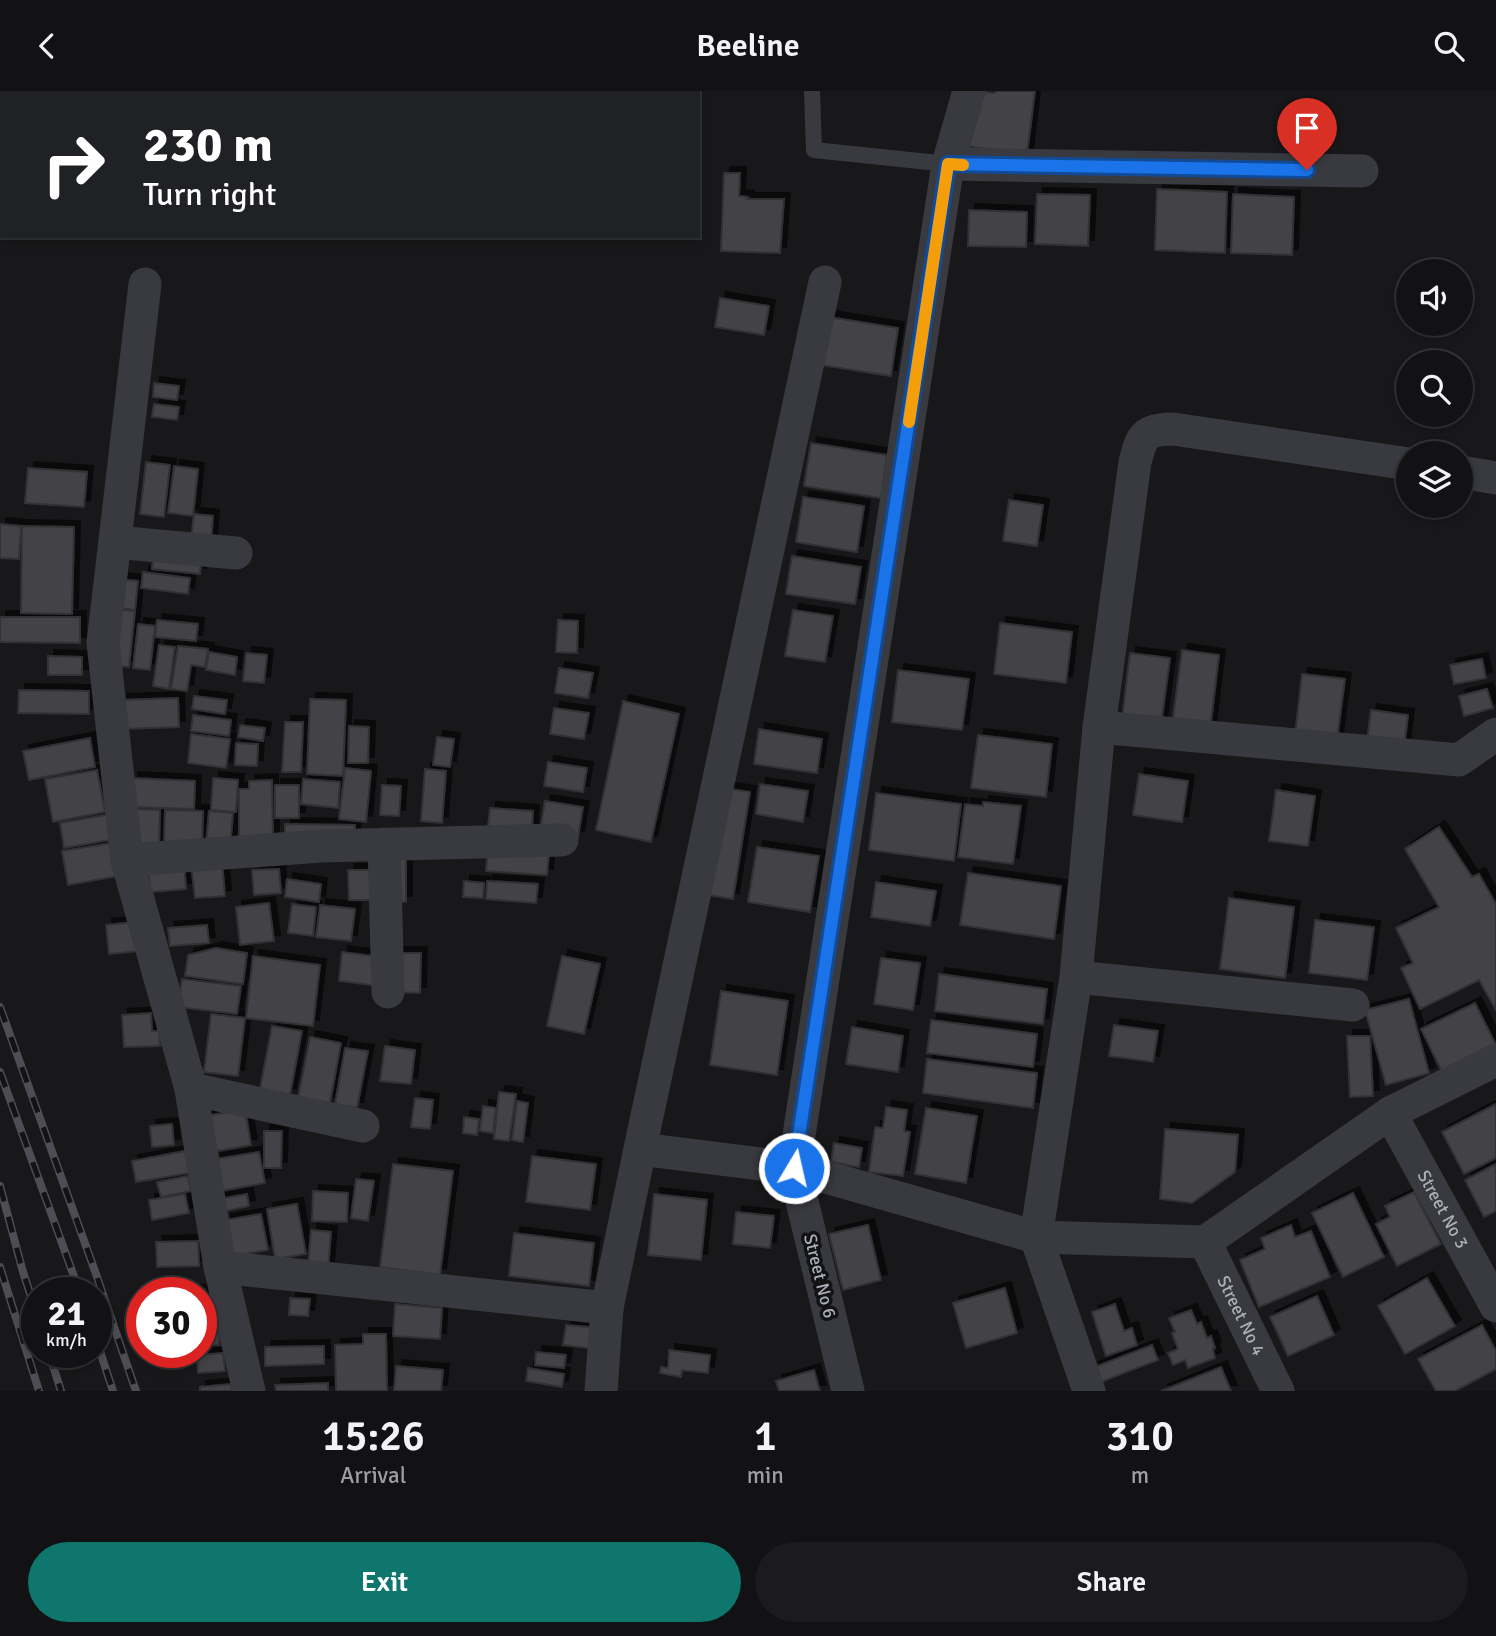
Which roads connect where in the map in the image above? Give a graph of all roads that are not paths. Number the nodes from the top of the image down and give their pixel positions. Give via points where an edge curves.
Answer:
1 (812, 91) edge
2 (969, 91) edge
3 (948, 164) junction
4 (1362, 171) dead end
5 (825, 282) dead end
6 (145, 284) dead end
7 (1396, 462) edge
8 (1473, 474) edge
9 (1496, 478) edge
10 (115, 542) junction
11 (236, 553) dead end
12 (1099, 727) junction
13 (1496, 734) edge
14 (562, 841) dead end
15 (384, 844) junction
16 (127, 860) junction
17 (1076, 977) junction
18 (388, 992) dead end
19 (1353, 1005) dead end
20 (1496, 1060) edge
21 (191, 1089) junction
22 (1390, 1113) junction
23 (363, 1126) dead end
24 (640, 1149) junction
25 (794, 1168) junction
26 (1036, 1237) junction
27 (1205, 1242) junction
28 (220, 1267) junction
29 (1496, 1305) edge
30 (607, 1308) junction
31 (249, 1391) edge
32 (601, 1391) edge
33 (848, 1391) edge
34 (1089, 1391) edge
35 (1278, 1391) edge

1 - 3 lane via 814,150
2 - 3 street, Street No 6
3 - 4 street
3 - 25 street, Street No 6
5 - 24 street
6 - 10 street
7 - 12 street via 1173,429 1154,430 1141,440
8 - 9 street
10 - 11 street
10 - 16 street via 103,643
12 - 13 street via 1459,760
12 - 17 street
14 - 15 street
15 - 16 street
15 - 18 street
16 - 21 street
17 - 19 street
17 - 26 street
20 - 22 street
21 - 23 street
21 - 28 street
22 - 27 street
22 - 29 street, Street No 3
24 - 25 street
24 - 30 street
25 - 26 street
25 - 33 street, Street No 6
26 - 27 street
26 - 34 street
27 - 35 street, Street No 4
28 - 30 street
28 - 31 street
30 - 32 street

